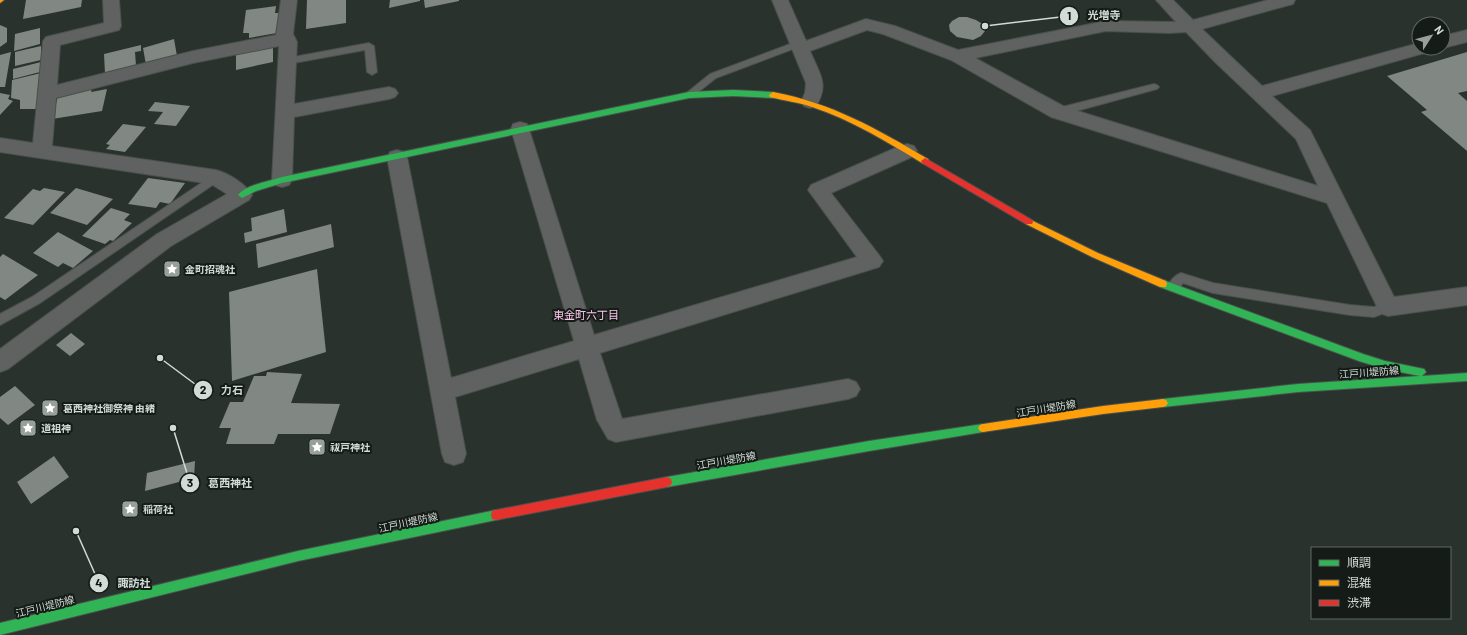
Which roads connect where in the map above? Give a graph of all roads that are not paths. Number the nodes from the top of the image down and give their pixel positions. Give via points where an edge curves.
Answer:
1 (111, 0) edge
2 (290, 0) edge
3 (780, 0) edge
4 (1164, 0) edge
5 (1279, 1) edge
6 (1192, 26) junction
7 (1467, 36) edge
8 (285, 39) junction
9 (1451, 40) edge
10 (799, 47) junction
11 (1411, 51) edge
12 (958, 56) junction
13 (288, 61) junction
14 (372, 72) dead end
15 (1154, 87) dead end
16 (1260, 92) junction
17 (389, 93) dead end
18 (47, 94) junction
19 (689, 95) junction
20 (810, 102) junction
21 (285, 112) junction
22 (1058, 112) junction
23 (520, 129) junction
24 (0, 145) edge
25 (42, 151) junction
26 (907, 151) junction
27 (397, 157) junction
28 (216, 177) junction
29 (282, 180) junction
30 (242, 195) junction
31 (1334, 198) junction
32 (1173, 287) junction
33 (1467, 296) edge
34 (1388, 307) junction
35 (0, 320) edge
36 (587, 348) junction
37 (0, 362) edge
38 (1443, 377) junction
39 (1467, 377) edge
40 (848, 389) dead end
41 (442, 391) junction
42 (454, 454) dead end
43 (0, 629) edge

1 - 18 street via 113,26 52,41
2 - 8 street
3 - 10 street
4 - 6 street
5 - 6 street
6 - 12 street via 1106,26
6 - 16 street via 1222,58
7 - 9 street
8 - 13 street via 288,42
8 - 18 street via 193,57
10 - 12 street via 866,24
10 - 19 lane via 713,76
10 - 20 street via 815,83
11 - 16 street
12 - 22 street
13 - 14 lane via 370,46
13 - 21 street
15 - 22 lane
16 - 31 street via 1303,135
17 - 21 street
18 - 25 street
19 - 20 street via 717,92 754,93
19 - 23 street
20 - 26 street via 852,120
21 - 29 street
22 - 31 street
23 - 27 street
23 - 36 street
24 - 25 street
25 - 28 street
26 - 32 street via 1025,220 1073,244
26 - 36 street via 818,190 872,260
27 - 29 street
27 - 41 street
28 - 30 street
28 - 35 lane via 36,300
29 - 30 street
30 - 37 street via 164,240
31 - 34 street
32 - 34 lane via 1181,278 1213,288 1350,310 1374,312
32 - 38 street via 1375,362
33 - 34 street
36 - 40 street via 609,420 616,431
36 - 41 street
38 - 39 street, 江戸川堤防線
38 - 43 street, 江戸川堤防線 via 1298,388 1103,410 869,446 666,482 298,556
41 - 42 street

